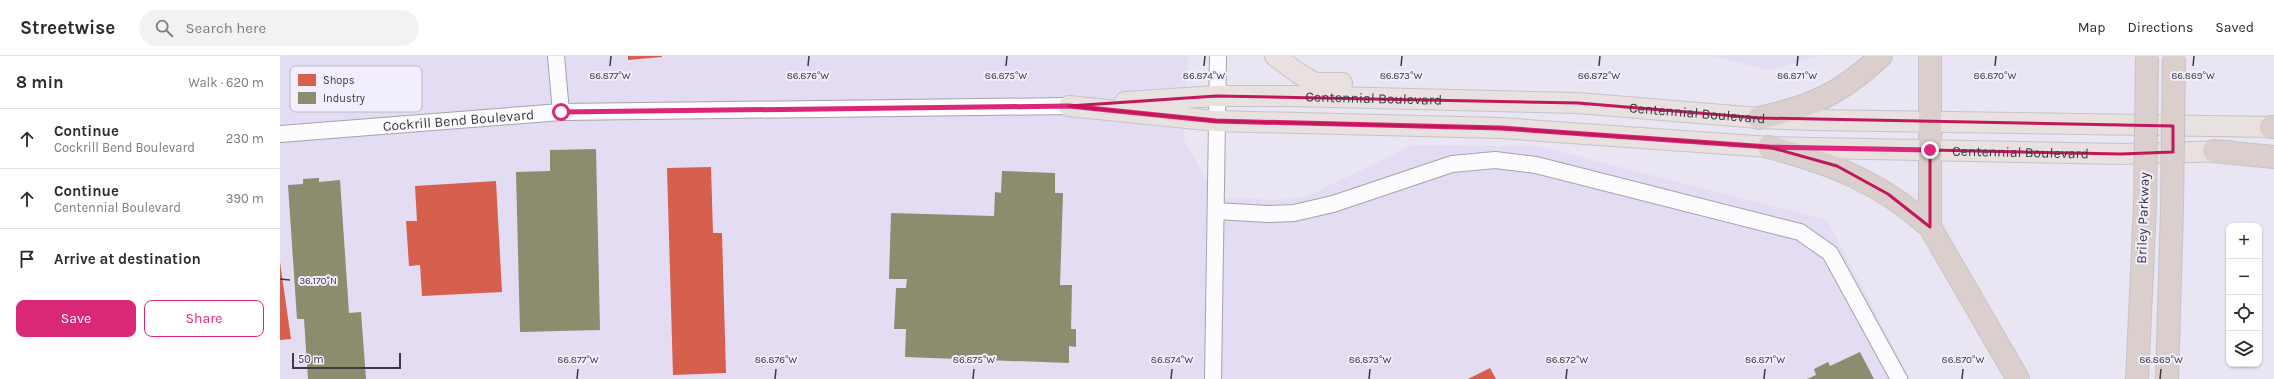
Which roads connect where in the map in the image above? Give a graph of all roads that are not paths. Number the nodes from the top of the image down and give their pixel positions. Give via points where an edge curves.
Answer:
1 (556, 56) edge
2 (1218, 56) edge
3 (1275, 56) edge
4 (1881, 56) edge
5 (1930, 56) edge
6 (2147, 57) edge
7 (2174, 57) edge
8 (1216, 96) junction
9 (1578, 103) junction
10 (1069, 106) junction
11 (561, 112) junction
12 (1759, 118) junction
13 (1216, 121) junction
14 (1930, 121) junction
15 (2273, 127) edge
16 (280, 134) edge
17 (1769, 147) junction
18 (1930, 150) junction
19 (2274, 150) edge
20 (2214, 151) junction
21 (2274, 157) edge
22 (1216, 211) junction
23 (1930, 227) junction
24 (1214, 379) edge
25 (1899, 379) edge
26 (2018, 379) edge
27 (2137, 379) edge
28 (2167, 379) edge

1 - 11 street
2 - 8 street
3 - 9 main road via 1298,74 1315,83 1500,87
4 - 12 highway via 1862,74 1829,96 1797,110
5 - 14 highway
6 - 27 highway, Briley Parkway, bridge
7 - 28 highway, Briley Parkway, bridge
8 - 9 main road, Centennial Boulevard
8 - 10 main road, Centennial Boulevard
8 - 13 street
9 - 12 main road, Centennial Boulevard
10 - 11 street, Cockrill Bend Boulevard
10 - 13 main road, Centennial Boulevard
11 - 16 street, Cockrill Bend Boulevard
12 - 14 main road, Centennial Boulevard
13 - 17 main road, Centennial Boulevard via 1500,128
13 - 22 street
14 - 15 main road, Centennial Boulevard
14 - 18 highway
17 - 18 main road, Centennial Boulevard
17 - 23 highway via 1837,166 1888,194
18 - 20 main road, Centennial Boulevard via 2121,154
18 - 23 highway
19 - 20 main road, Centennial Boulevard
20 - 21 highway
22 - 24 street
22 - 25 street via 1294,213 1332,204 1452,164 1495,160 1536,165 1800,232 1830,252
23 - 26 highway

